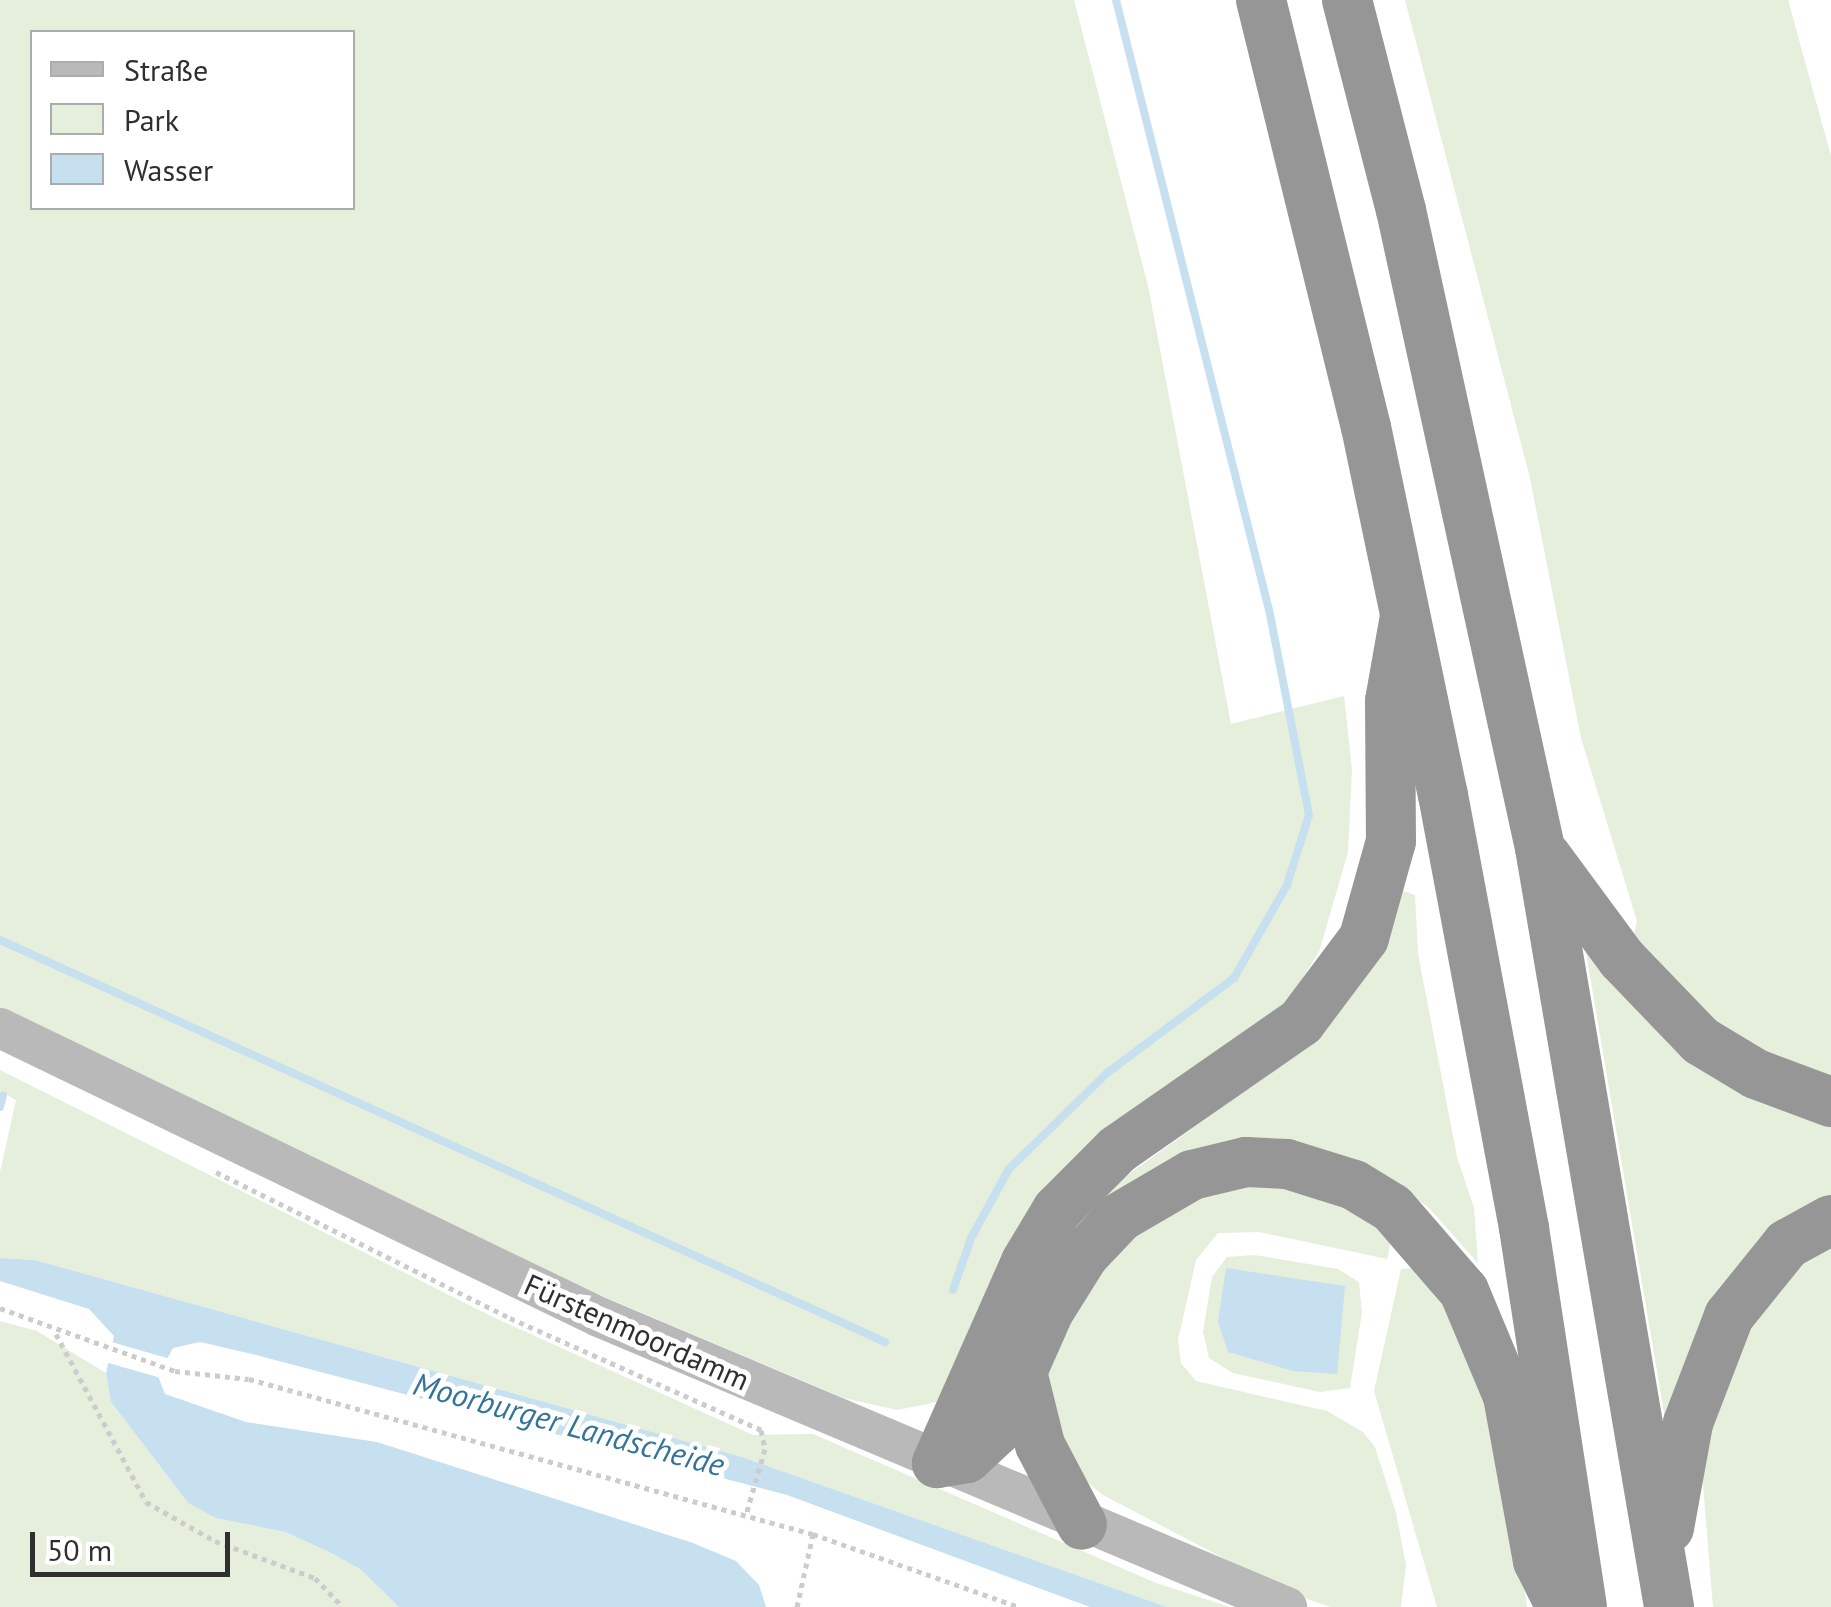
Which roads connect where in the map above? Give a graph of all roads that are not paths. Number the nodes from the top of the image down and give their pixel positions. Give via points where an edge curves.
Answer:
1 (1260, 0) edge
2 (1347, 0) edge
3 (1405, 616) junction
4 (1540, 848) junction
5 (0, 1028) edge
6 (1831, 1102) edge
7 (1831, 1220) edge
8 (1022, 1372) junction
9 (937, 1464) junction
10 (1082, 1525) junction
11 (1665, 1585) edge
12 (1287, 1607) edge
13 (1561, 1607) edge
14 (1582, 1607) edge

1 - 3 highway via 1357,388
2 - 4 highway via 1401,210
3 - 9 highway via 1390,701 1391,840 1364,938 1301,1022 1118,1150 1057,1210 1026,1262
3 - 14 highway via 1520,1210
4 - 6 highway via 1622,958 1701,1040 1756,1074
4 - 11 highway
5 - 9 main road, Fürstenmoordamm via 599,1317
7 - 11 highway via 1787,1244 1728,1316 1688,1423
8 - 9 highway via 988,1442 967,1458
8 - 10 highway via 1040,1445
8 - 13 highway via 1084,1255 1120,1217 1168,1185 1217,1168 1266,1162 1354,1185 1411,1224 1482,1323 1516,1431 1538,1561
9 - 10 main road, Fürstenmoordamm
10 - 12 main road, Fürstenmoordamm

